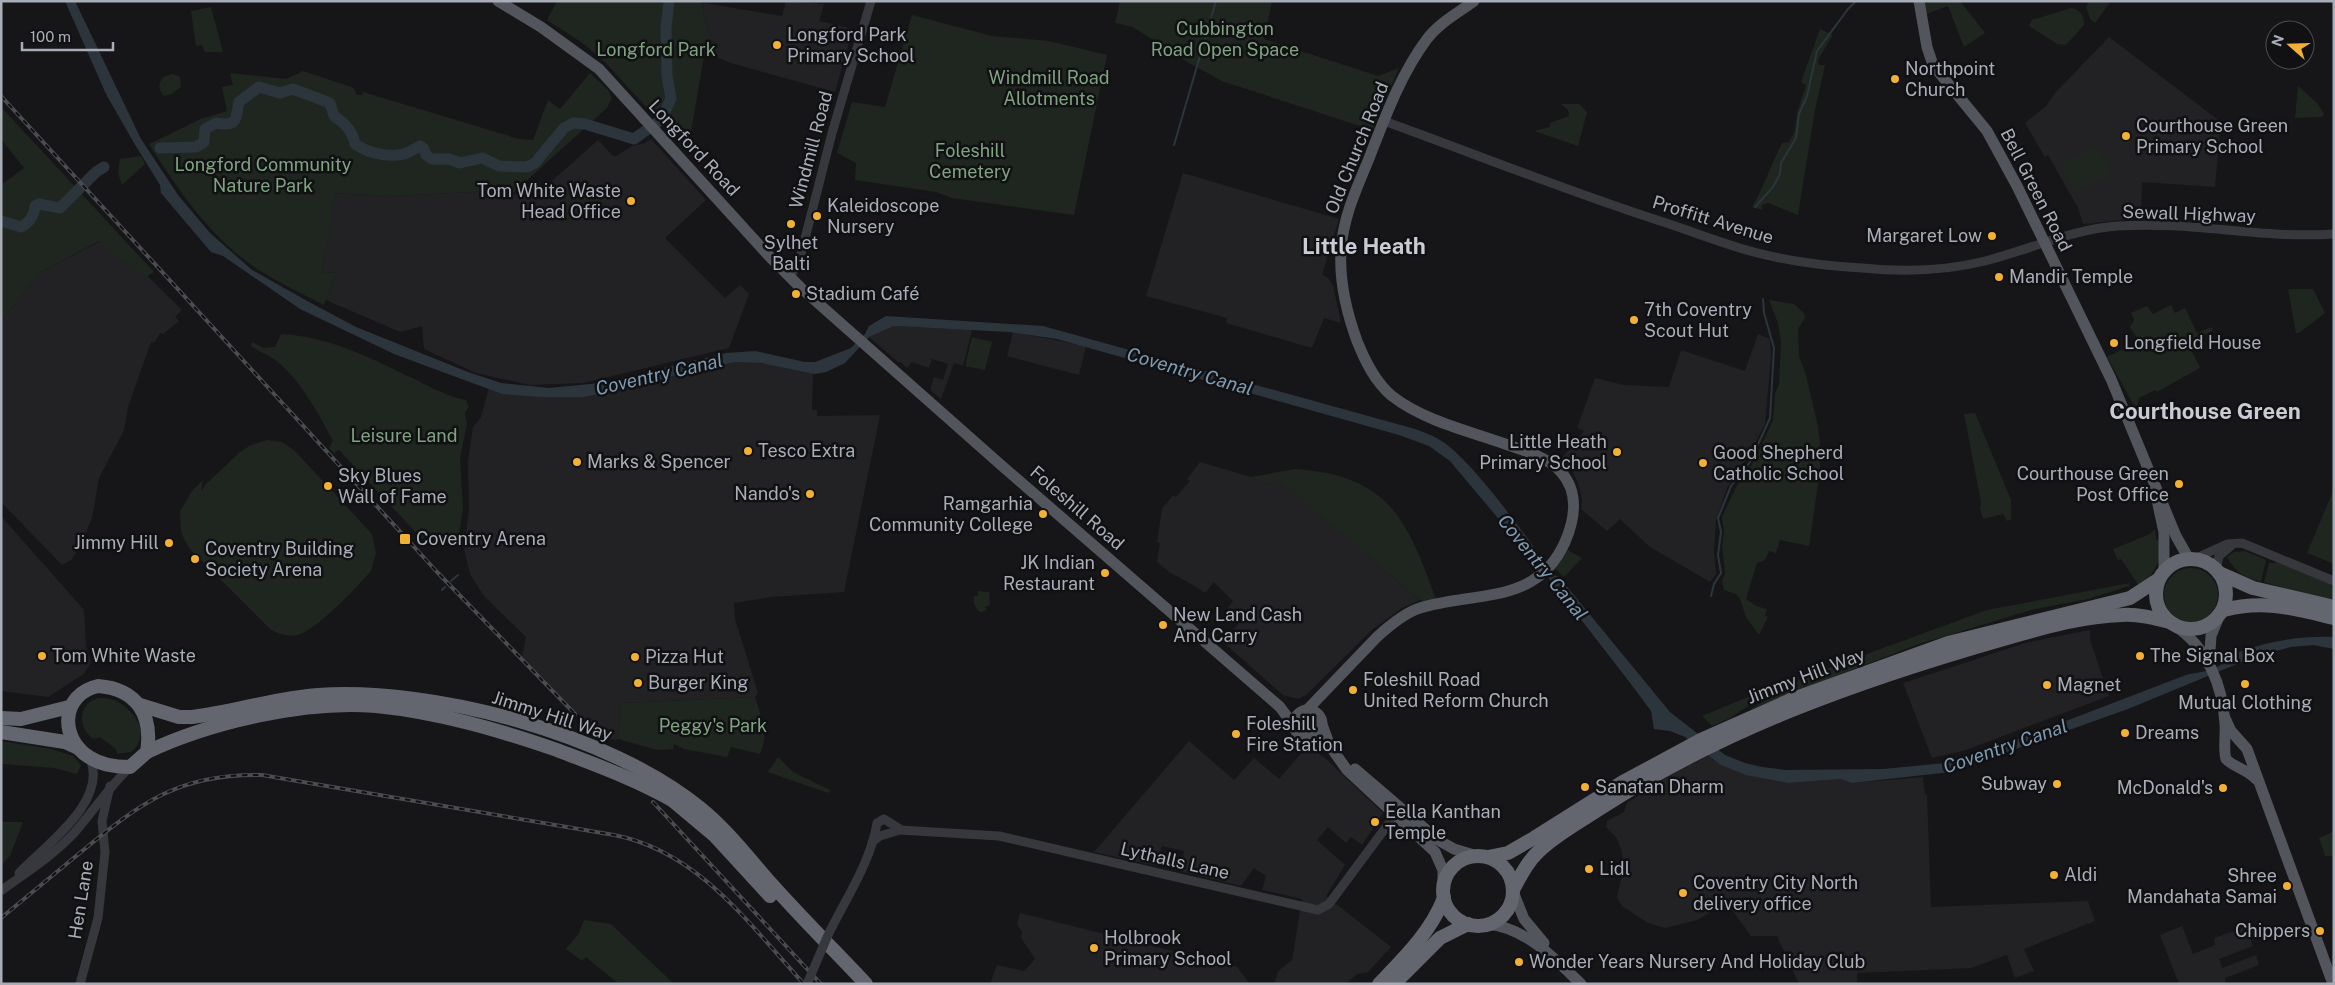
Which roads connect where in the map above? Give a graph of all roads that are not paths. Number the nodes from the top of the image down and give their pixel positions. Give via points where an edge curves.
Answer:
1 (498, 1) edge
2 (871, 1) edge
3 (1474, 1) edge
4 (1919, 1) edge
5 (1384, 121) junction
6 (2334, 234) edge
7 (2044, 242) junction
8 (789, 276) junction
9 (853, 334) joint
10 (2155, 483) junction
11 (2233, 544) junction
12 (2192, 559) junction
13 (2217, 571) junction
14 (2161, 576) junction
15 (2334, 581) edge
16 (2266, 598) junction
17 (2334, 607) edge
18 (2221, 614) junction
19 (2334, 618) edge
20 (2173, 624) junction
21 (2209, 665) junction
22 (1326, 692) junction
23 (140, 705) junction
24 (69, 707) junction
25 (1280, 707) junction
26 (1306, 710) junction
27 (1, 718) edge
28 (2225, 718) junction
29 (1321, 721) junction
30 (536, 726) junction
31 (1294, 726) junction
32 (1, 732) edge
33 (1312, 737) junction
34 (1718, 738) junction
35 (2238, 741) junction
36 (589, 746) junction
37 (1330, 746) junction
38 (2226, 746) junction
39 (1693, 750) junction
40 (147, 752) junction
41 (84, 753) junction
42 (2248, 753) junction
43 (1338, 756) junction
44 (589, 762) junction
45 (2236, 764) junction
46 (130, 767) junction
47 (2259, 782) junction
48 (110, 786) junction
49 (92, 793) junction
50 (672, 800) junction
51 (94, 807) junction
52 (1395, 815) junction
53 (102, 821) junction
54 (900, 830) junction
55 (883, 831) junction
56 (1481, 856) junction
57 (2, 891) edge
58 (1514, 891) junction
59 (1443, 892) junction
60 (1468, 924) junction
61 (1487, 924) junction
62 (1564, 968) junction
63 (80, 984) edge
64 (807, 984) edge
65 (854, 984) edge
66 (866, 984) edge
67 (1379, 984) edge
68 (1394, 984) edge
69 (1582, 984) edge
70 (2333, 984) edge

1 - 8 main road, Longford Road via 542,27 599,69
2 - 8 street, Windmill Road via 832,133 798,266
3 - 5 main road, Old Church Road via 1436,28 1427,39 1408,68
4 - 7 main road, Bell Green Road via 1927,47 1934,65 1987,131
5 - 7 street, Proffitt Avenue via 1617,207 1772,256 1860,268 1907,270 1978,262
5 - 22 main road, Old Church Road via 1346,218 1341,248 1346,308 1364,357 1384,388 1404,404 1552,464 1568,480 1574,502 1573,519 1565,544 1544,572 1507,593 1417,609 1382,632
6 - 7 street, Sewall Highway via 2285,235 2122,226
7 - 10 main road, Bell Green Road via 2111,379
8 - 9 main road, Longford Road
9 - 25 main road, Foleshill Road
10 - 12 main road, Bell Green Road via 2180,544
10 - 14 main road, Bell Green Road via 2164,532
11 - 12 street via 2220,546
11 - 13 street via 2220,556
11 - 15 street via 2257,548
12 - 13 highway via 2208,563
12 - 14 highway via 2175,563
13 - 16 highway
13 - 18 highway via 2227,594
14 - 20 highway via 2157,587 2158,606
14 - 34 highway, Jimmy Hill Way via 2130,598 1948,642 1793,699
16 - 17 highway
16 - 18 highway
16 - 19 highway
18 - 20 highway via 2196,629
18 - 21 main road via 2211,636
20 - 21 main road via 2194,641
20 - 34 highway, Jimmy Hill Way via 2122,615 2022,634 1846,689
21 - 28 main road
22 - 26 main road, Old Church Road
22 - 29 main road
23 - 24 highway via 122,691 98,686 86,690
23 - 30 highway, Jimmy Hill Way via 179,717 192,717 293,697 374,695 447,704
23 - 40 highway via 149,732
24 - 27 highway via 21,719
24 - 41 highway via 68,729
25 - 26 main road
25 - 31 main road, Foleshill Road
26 - 29 main road via 1316,714
26 - 31 main road via 1295,718
28 - 35 main road
28 - 38 main road
29 - 33 main road via 1320,729
29 - 37 main road
30 - 36 highway, Jimmy Hill Way
30 - 44 highway via 584,750
31 - 33 main road via 1299,735
32 - 41 highway via 65,742
33 - 37 main road
34 - 39 highway, Jimmy Hill Way
35 - 38 main road
35 - 42 main road via 2246,746
36 - 50 highway via 597,756 642,777
36 - 66 highway, Jimmy Hill Way via 665,782 701,809 738,844
37 - 43 main road
38 - 45 main road via 2226,759
39 - 56 highway, Jimmy Hill Way via 1617,786 1508,852
39 - 58 highway, Jimmy Hill Way via 1545,846 1534,856
40 - 44 highway, Jimmy Hill Way via 188,734 247,718 364,706 410,710 466,723
40 - 46 highway
41 - 46 highway via 110,765
41 - 49 street, Hen Lane via 94,777
42 - 45 main road via 2244,761
42 - 47 main road
43 - 52 main road via 1347,770
43 - 56 main road via 1438,840 1454,849
44 - 50 highway, Jimmy Hill Way via 646,785
45 - 47 main road
46 - 48 street
47 - 70 main road
48 - 51 street
48 - 53 street, Hen Lane
49 - 51 street, Hen Lane
49 - 57 street via 68,825
50 - 65 highway via 715,836
51 - 53 street, Hen Lane
51 - 57 street via 55,851
52 - 54 street, Lythalls Lane via 1330,904 1318,910 999,836
52 - 59 main road via 1439,857
53 - 63 street, Hen Lane via 105,852 98,918
54 - 55 street, Lythalls Lane
54 - 55 street via 888,821 879,820
55 - 64 street, bridge via 872,842
56 - 58 highway via 1505,868 1512,879
56 - 59 highway via 1456,863 1448,872
58 - 61 highway via 1504,914
58 - 62 main road via 1527,924
59 - 60 highway via 1452,914
59 - 67 highway via 1432,924
60 - 61 highway
60 - 68 highway via 1440,938
61 - 62 main road via 1521,934
62 - 69 main road

